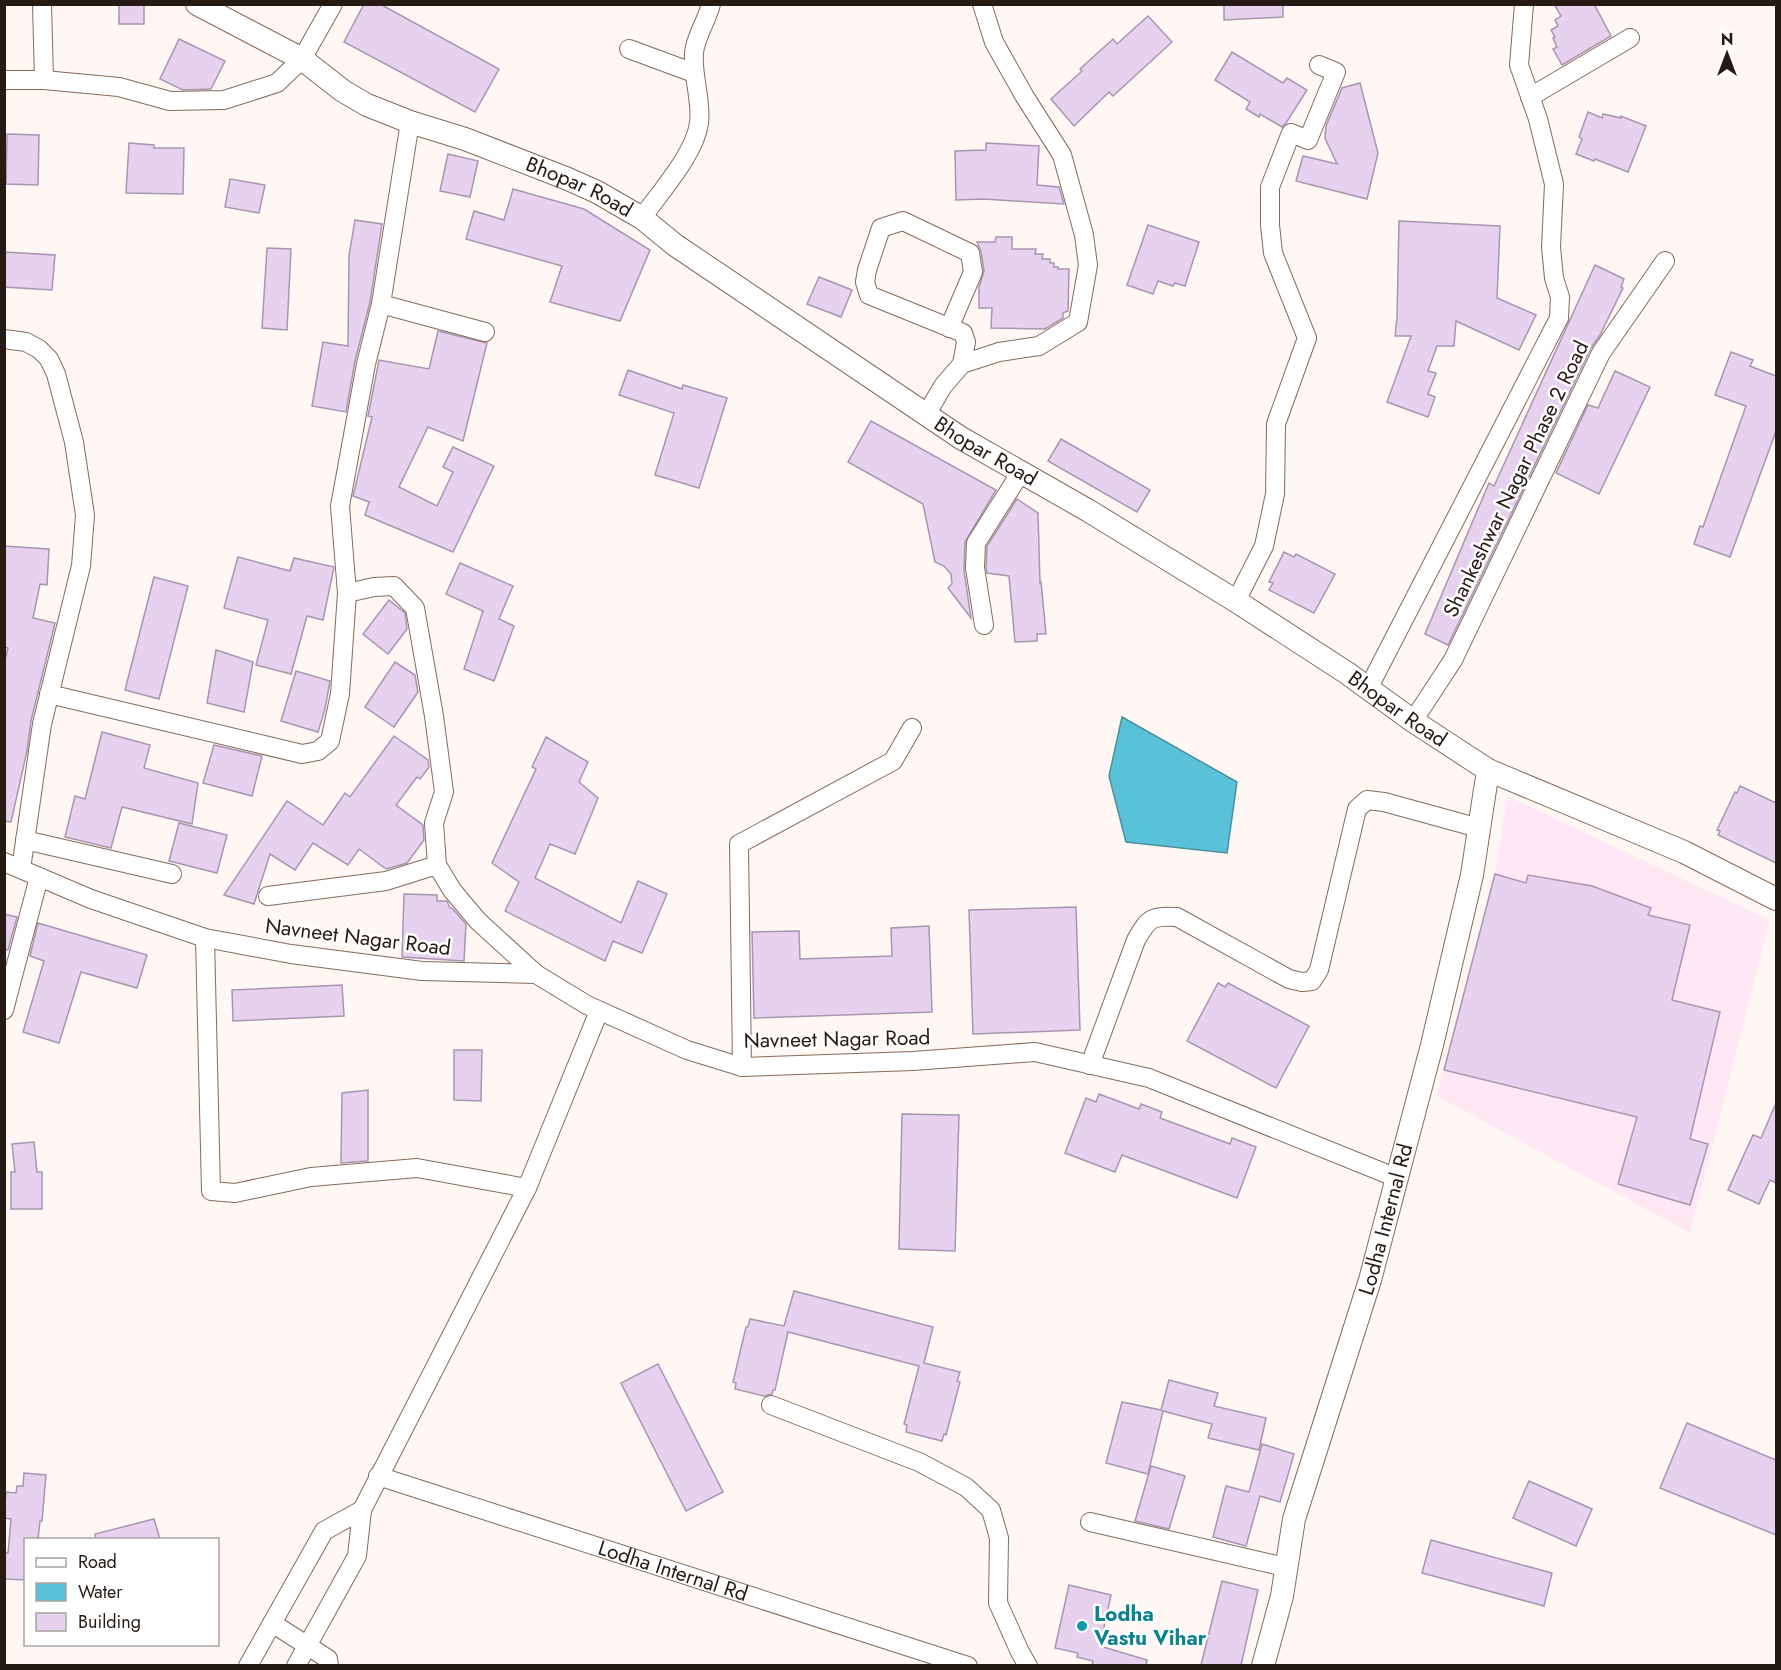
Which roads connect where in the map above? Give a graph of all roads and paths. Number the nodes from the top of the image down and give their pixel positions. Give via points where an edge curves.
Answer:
1 (42, 4) edge
2 (197, 4) edge
3 (333, 4) edge
4 (982, 4) edge
5 (1524, 4) edge
6 (706, 6) edge
7 (1630, 38) dead end
8 (628, 49) dead end
9 (302, 59) junction
10 (1319, 65) dead end
11 (694, 73) junction
12 (4, 80) edge
13 (44, 80) junction
14 (1530, 97) junction
15 (410, 122) junction
16 (642, 218) junction
17 (1665, 261) dead end
18 (381, 304) junction
19 (949, 328) junction
20 (485, 332) dead end
21 (4, 339) edge
22 (962, 364) junction
23 (926, 415) junction
24 (1021, 472) junction
25 (347, 594) junction
26 (1236, 601) junction
27 (984, 625) dead end
28 (1368, 688) junction
29 (49, 694) junction
30 (1413, 721) junction
31 (912, 728) dead end
32 (1488, 770) junction
33 (1479, 828) junction
34 (25, 840) junction
35 (437, 865) junction
36 (13, 866) edge
37 (172, 874) dead end
38 (39, 877) junction
39 (268, 896) dead end
40 (1776, 898) edge
41 (205, 938) junction
42 (536, 974) junction
43 (4, 1010) edge
44 (599, 1011) junction
45 (1090, 1065) junction
46 (742, 1067) junction
47 (1397, 1178) junction
48 (527, 1188) junction
49 (771, 1405) dead end
50 (378, 1476) junction
51 (362, 1510) junction
52 (1090, 1522) dead end
53 (1285, 1567) junction
54 (272, 1623) junction
55 (307, 1645) junction
56 (959, 1664) edge
57 (248, 1665) edge
58 (296, 1665) edge
59 (329, 1665) edge
60 (1028, 1665) edge
61 (1263, 1665) edge

1 - 13 street
2 - 9 street, Bhopar Road
3 - 9 street
4 - 22 street via 994,42 1062,155 1088,265 1078,322 1039,346 999,352
5 - 14 street via 1519,65
6 - 11 street via 694,50
7 - 14 street
8 - 11 street
9 - 13 street via 277,84 224,100 170,101 119,87
9 - 15 street, Bhopar Road via 367,105
10 - 26 street via 1336,72 1308,140 1291,133 1270,188 1273,253 1307,338 1276,424 1275,494 1264,546
11 - 16 street via 699,123 693,142
12 - 13 street
14 - 28 street via 1554,184 1551,247 1560,297 1559,318
15 - 16 street, Bhopar Road via 567,178
15 - 18 street
16 - 23 street, Bhopar Road via 675,245
17 - 30 street, Shankeshwar Nagar Phase 2 Road via 1601,353 1453,660
18 - 20 street
18 - 25 street via 340,506
19 - 19 street via 869,295 867,270 881,228 903,222 970,253 973,272
19 - 22 street via 963,333 966,342
21 - 29 street via 27,342 49,358 74,441 85,515 81,566
22 - 23 street
23 - 24 street, Bhopar Road
24 - 26 street, Bhopar Road
24 - 27 street via 976,543 975,568
25 - 29 street via 340,694 330,741 318,751 302,754
25 - 35 street via 394,586 415,608 444,792 434,823
26 - 28 street, Bhopar Road
28 - 30 street, Bhopar Road
29 - 34 street
30 - 32 street, Bhopar Road
31 - 46 street via 893,761 739,844
32 - 33 street, Lodha Internal Rd
32 - 40 street, Bhopar Road via 1684,852
33 - 45 street via 1384,802 1367,800 1357,809 1319,970 1312,981 1289,979 1177,916 1157,916 1144,925 1136,940
33 - 47 street, Lodha Internal Rd via 1435,1034
34 - 36 street
34 - 37 street
35 - 39 street via 386,881
35 - 42 street via 478,921
36 - 38 street, Navneet Nagar Road
38 - 41 street, Navneet Nagar Road
38 - 43 street
41 - 42 street, Navneet Nagar Road via 422,971
41 - 48 street via 211,1191 235,1193 311,1177 417,1168
42 - 44 street, Navneet Nagar Road
44 - 46 street, Navneet Nagar Road via 687,1050
44 - 48 street
45 - 46 street, Navneet Nagar Road via 1035,1052
45 - 47 street, Navneet Nagar Road via 1149,1078
47 - 53 street, Lodha Internal Rd via 1370,1280 1294,1519
48 - 50 street
49 - 60 street via 919,1462 966,1487 991,1510 999,1538 998,1603
50 - 51 street
50 - 56 street, Lodha Internal Rd
51 - 54 street via 324,1532
51 - 55 street via 357,1556
52 - 53 street
53 - 61 street, Lodha Internal Rd via 1282,1596
54 - 55 street
54 - 57 street
55 - 58 street
55 - 59 street via 328,1659

